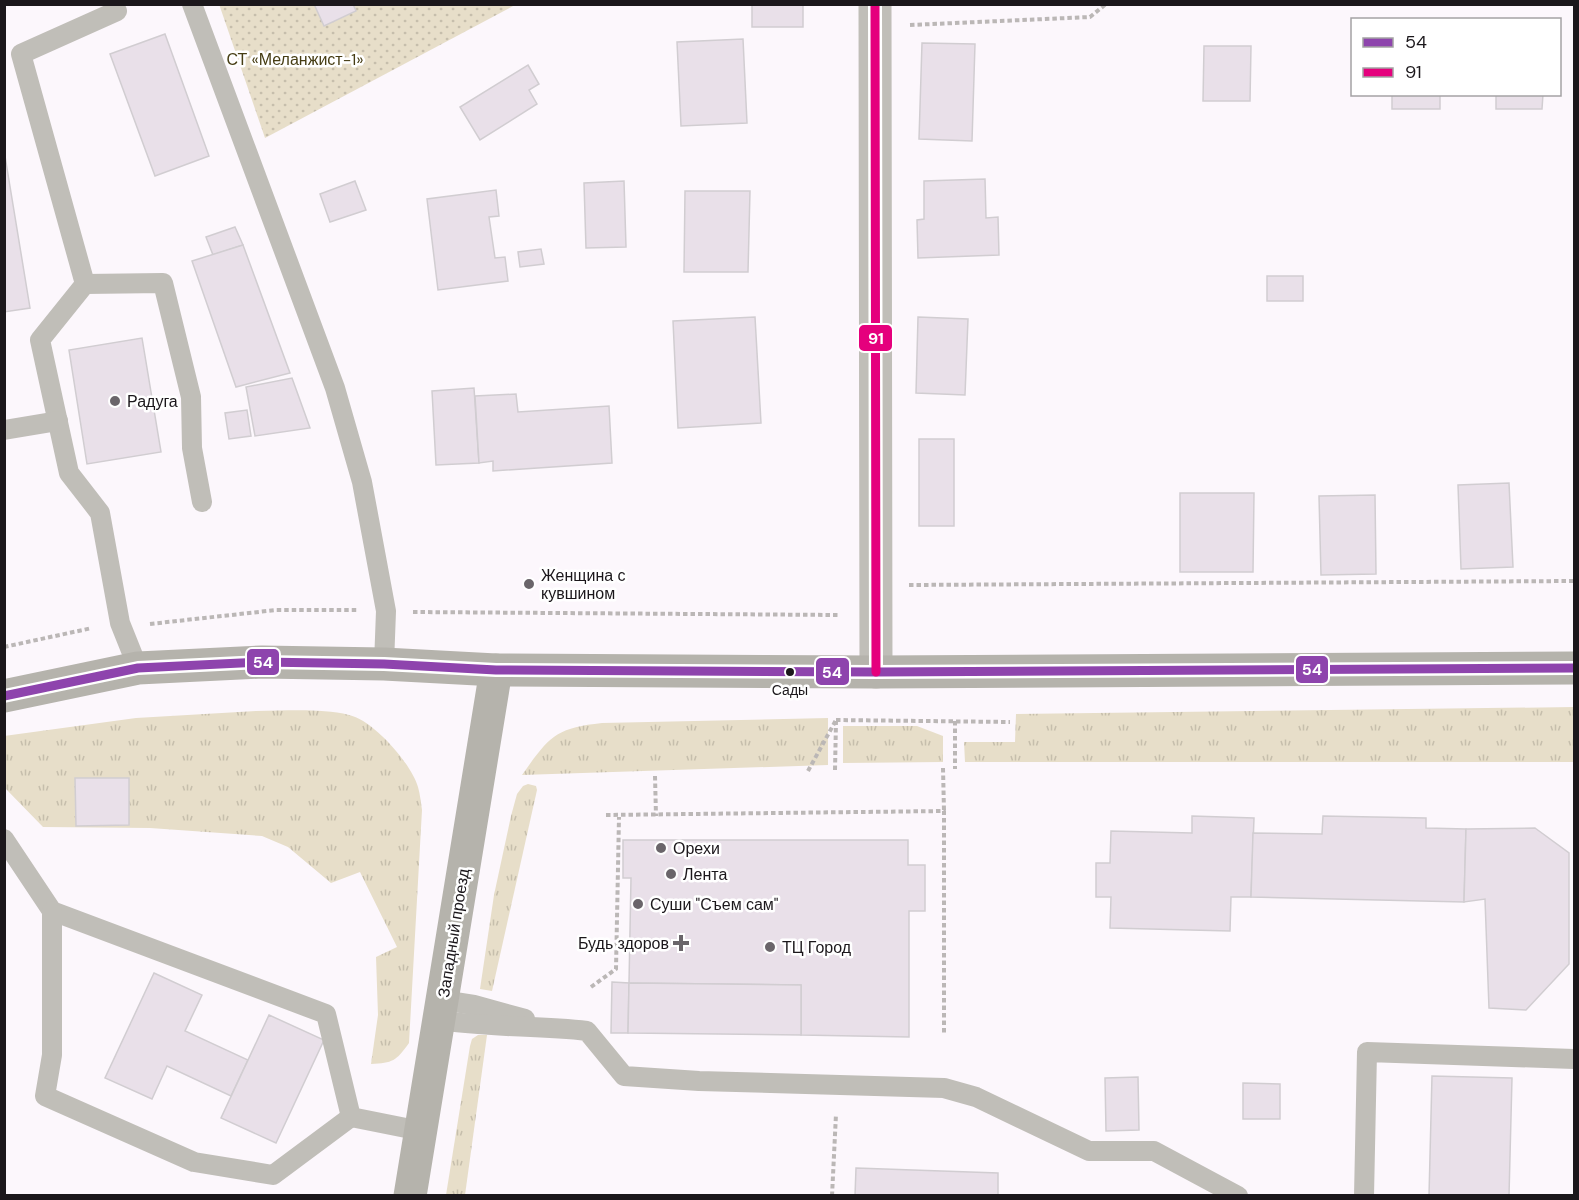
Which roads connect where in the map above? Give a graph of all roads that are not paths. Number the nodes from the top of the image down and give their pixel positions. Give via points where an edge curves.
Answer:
1 (192, 4) edge
2 (875, 4) edge
3 (117, 11) dead end
4 (13, 57) edge
5 (85, 284) junction
6 (58, 422) junction
7 (4, 430) edge
8 (202, 502) dead end
9 (384, 664) junction
10 (138, 668) junction
11 (1575, 668) edge
12 (496, 670) junction
13 (876, 672) junction
14 (4, 696) edge
15 (4, 839) edge
16 (52, 911) junction
17 (440, 1010) junction
18 (1575, 1059) edge
19 (351, 1117) junction
20 (421, 1131) junction
21 (410, 1196) edge
22 (1238, 1196) edge
23 (1364, 1196) edge

1 - 9 lane via 335,388 362,482 386,611
2 - 13 street
3 - 4 lane
4 - 5 lane
5 - 6 lane via 40,340
5 - 8 lane via 163,283 191,397 192,448
6 - 7 lane
6 - 10 lane via 69,472 100,513 120,622
9 - 10 main road via 262,662
9 - 12 main road
10 - 14 main road
11 - 13 main road
12 - 13 main road
12 - 17 main road, Западный проезд
15 - 16 lane
16 - 19 lane via 326,1014
16 - 19 lane via 52,1055 45,1096 194,1162 273,1176
17 - 20 main road, Западный проезд
17 - 22 lane via 471,1025 587,1031 624,1076 944,1089 976,1097 1089,1151 1154,1151
18 - 23 lane via 1367,1052
19 - 20 lane
20 - 21 main road, Западный проезд

